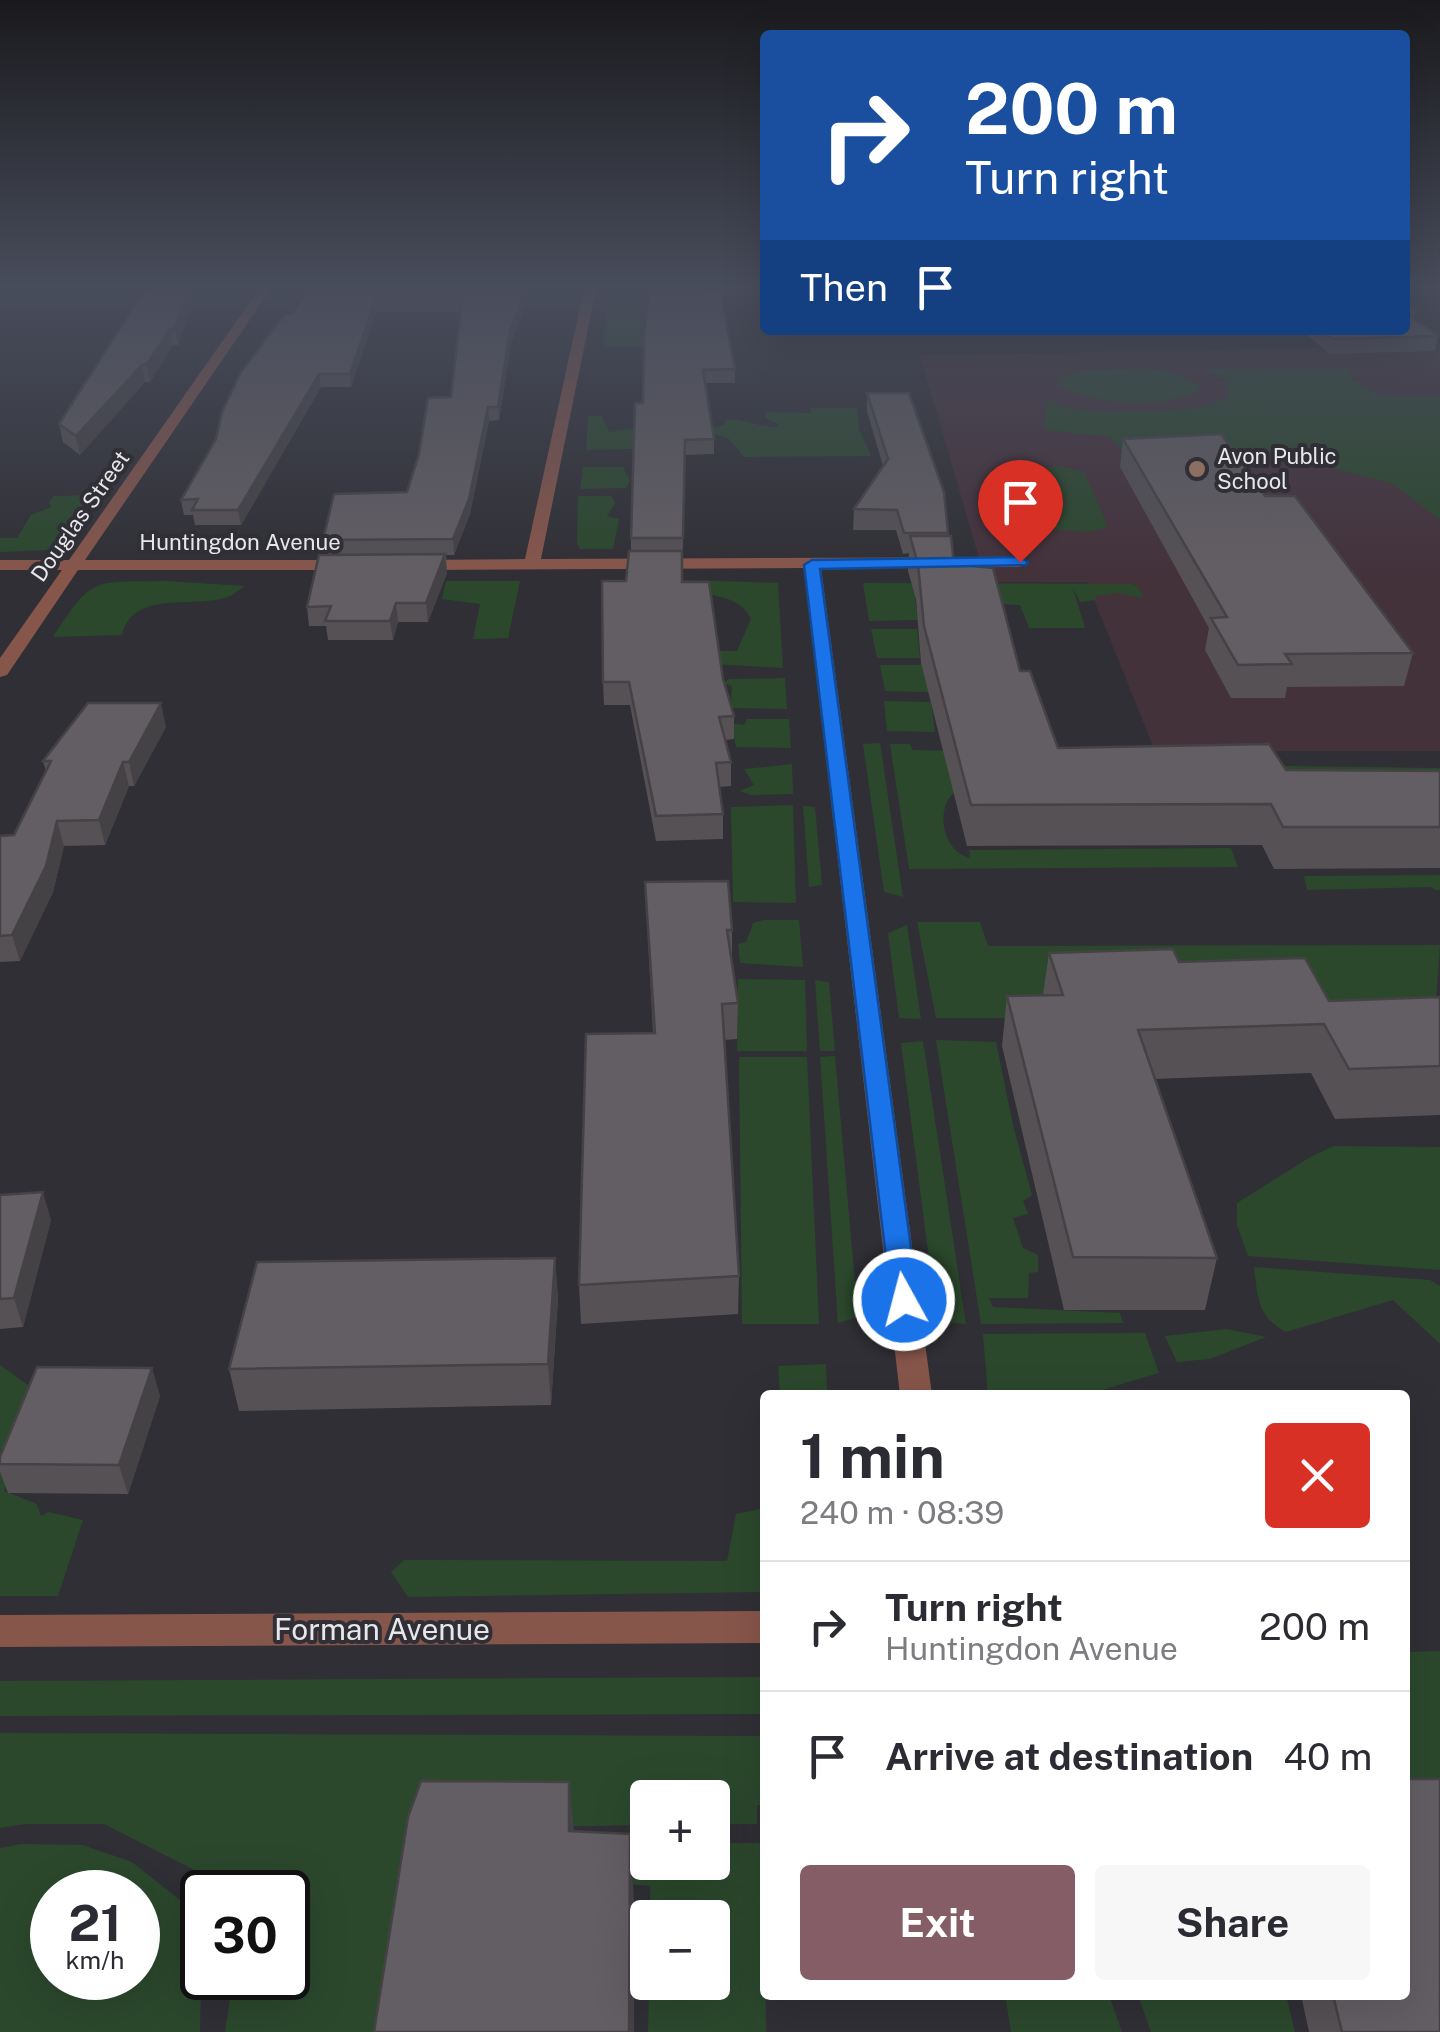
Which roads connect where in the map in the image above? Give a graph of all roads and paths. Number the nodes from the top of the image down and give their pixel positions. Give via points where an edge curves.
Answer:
1 (199, 384) edge
2 (570, 384) edge
3 (1020, 562) dead end
4 (0, 565) edge
5 (74, 565) junction
6 (532, 565) junction
7 (812, 565) junction
8 (0, 671) edge
9 (915, 1390) edge
10 (760, 1627) edge
11 (0, 1630) edge

1 - 5 street, Douglas Street
2 - 6 street
3 - 7 street, Huntingdon Avenue
4 - 5 street, Huntingdon Avenue
5 - 6 street, Huntingdon Avenue
5 - 8 street, Douglas Street
6 - 7 street, Huntingdon Avenue
7 - 9 street
10 - 11 street, Forman Avenue

